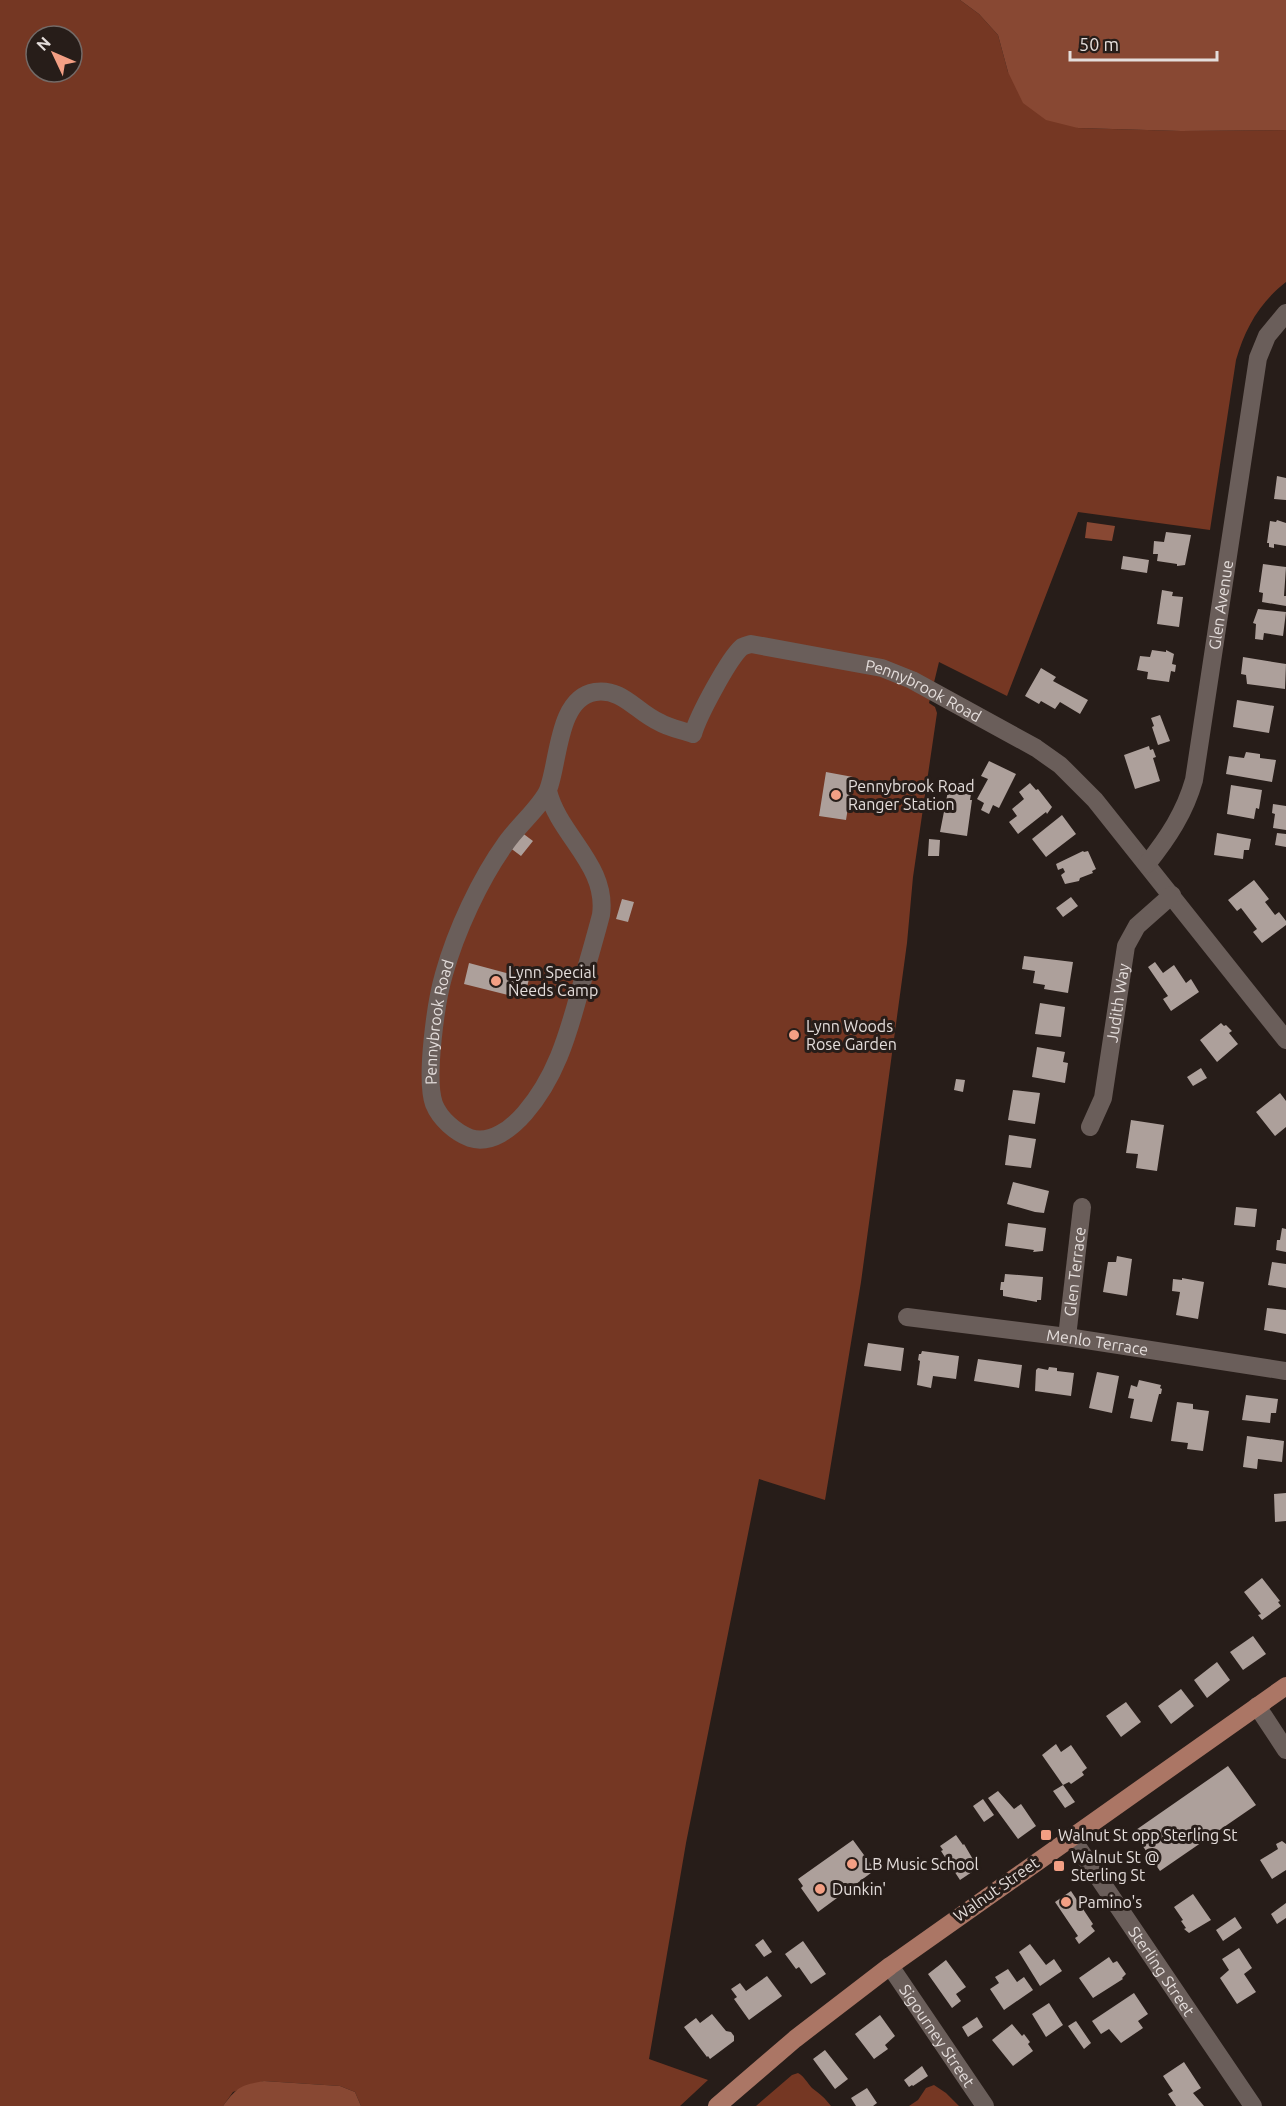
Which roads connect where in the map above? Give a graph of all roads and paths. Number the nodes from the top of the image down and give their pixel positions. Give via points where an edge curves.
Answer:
1 (1286, 313) edge
2 (548, 790) junction
3 (1147, 864) junction
4 (1172, 895) junction
5 (1286, 1040) edge
6 (1090, 1127) dead end
7 (1082, 1207) dead end
8 (907, 1317) dead end
9 (1067, 1337) junction
10 (1286, 1371) edge
11 (1286, 1686) edge
12 (1257, 1706) junction
13 (1286, 1750) edge
14 (1071, 1837) junction
15 (890, 1966) junction
16 (717, 2106) edge
17 (985, 2106) edge
18 (1253, 2106) edge

1 - 3 street, Glen Avenue via 1268,336 1254,376 1194,780 1172,830
2 - 2 street, Pennybrook Road via 499,853 463,923 444,974 435,1027 431,1091 435,1107 445,1121 471,1138 488,1138 504,1131 523,1115 550,1077 569,1029 601,915 599,883 559,818
2 - 3 street, Pennybrook Road via 560,738 571,712 584,696 593,692 613,693 660,723 693,734 716,686 739,651 754,644 882,668 993,723 1074,777
3 - 4 street, Pennybrook Road
4 - 5 street, Pennybrook Road
4 - 6 street, Judith Way via 1133,929 1128,940 1103,1098
7 - 9 street, Glen Terrace
8 - 9 street, Menlo Terrace
9 - 10 street, Menlo Terrace
11 - 12 main road, Walnut Street
12 - 13 street
12 - 14 main road, Walnut Street
14 - 15 main road, Walnut Street
14 - 18 street, Sterling Street
15 - 16 main road, Walnut Street via 795,2039
15 - 17 street, Sigourney Street

